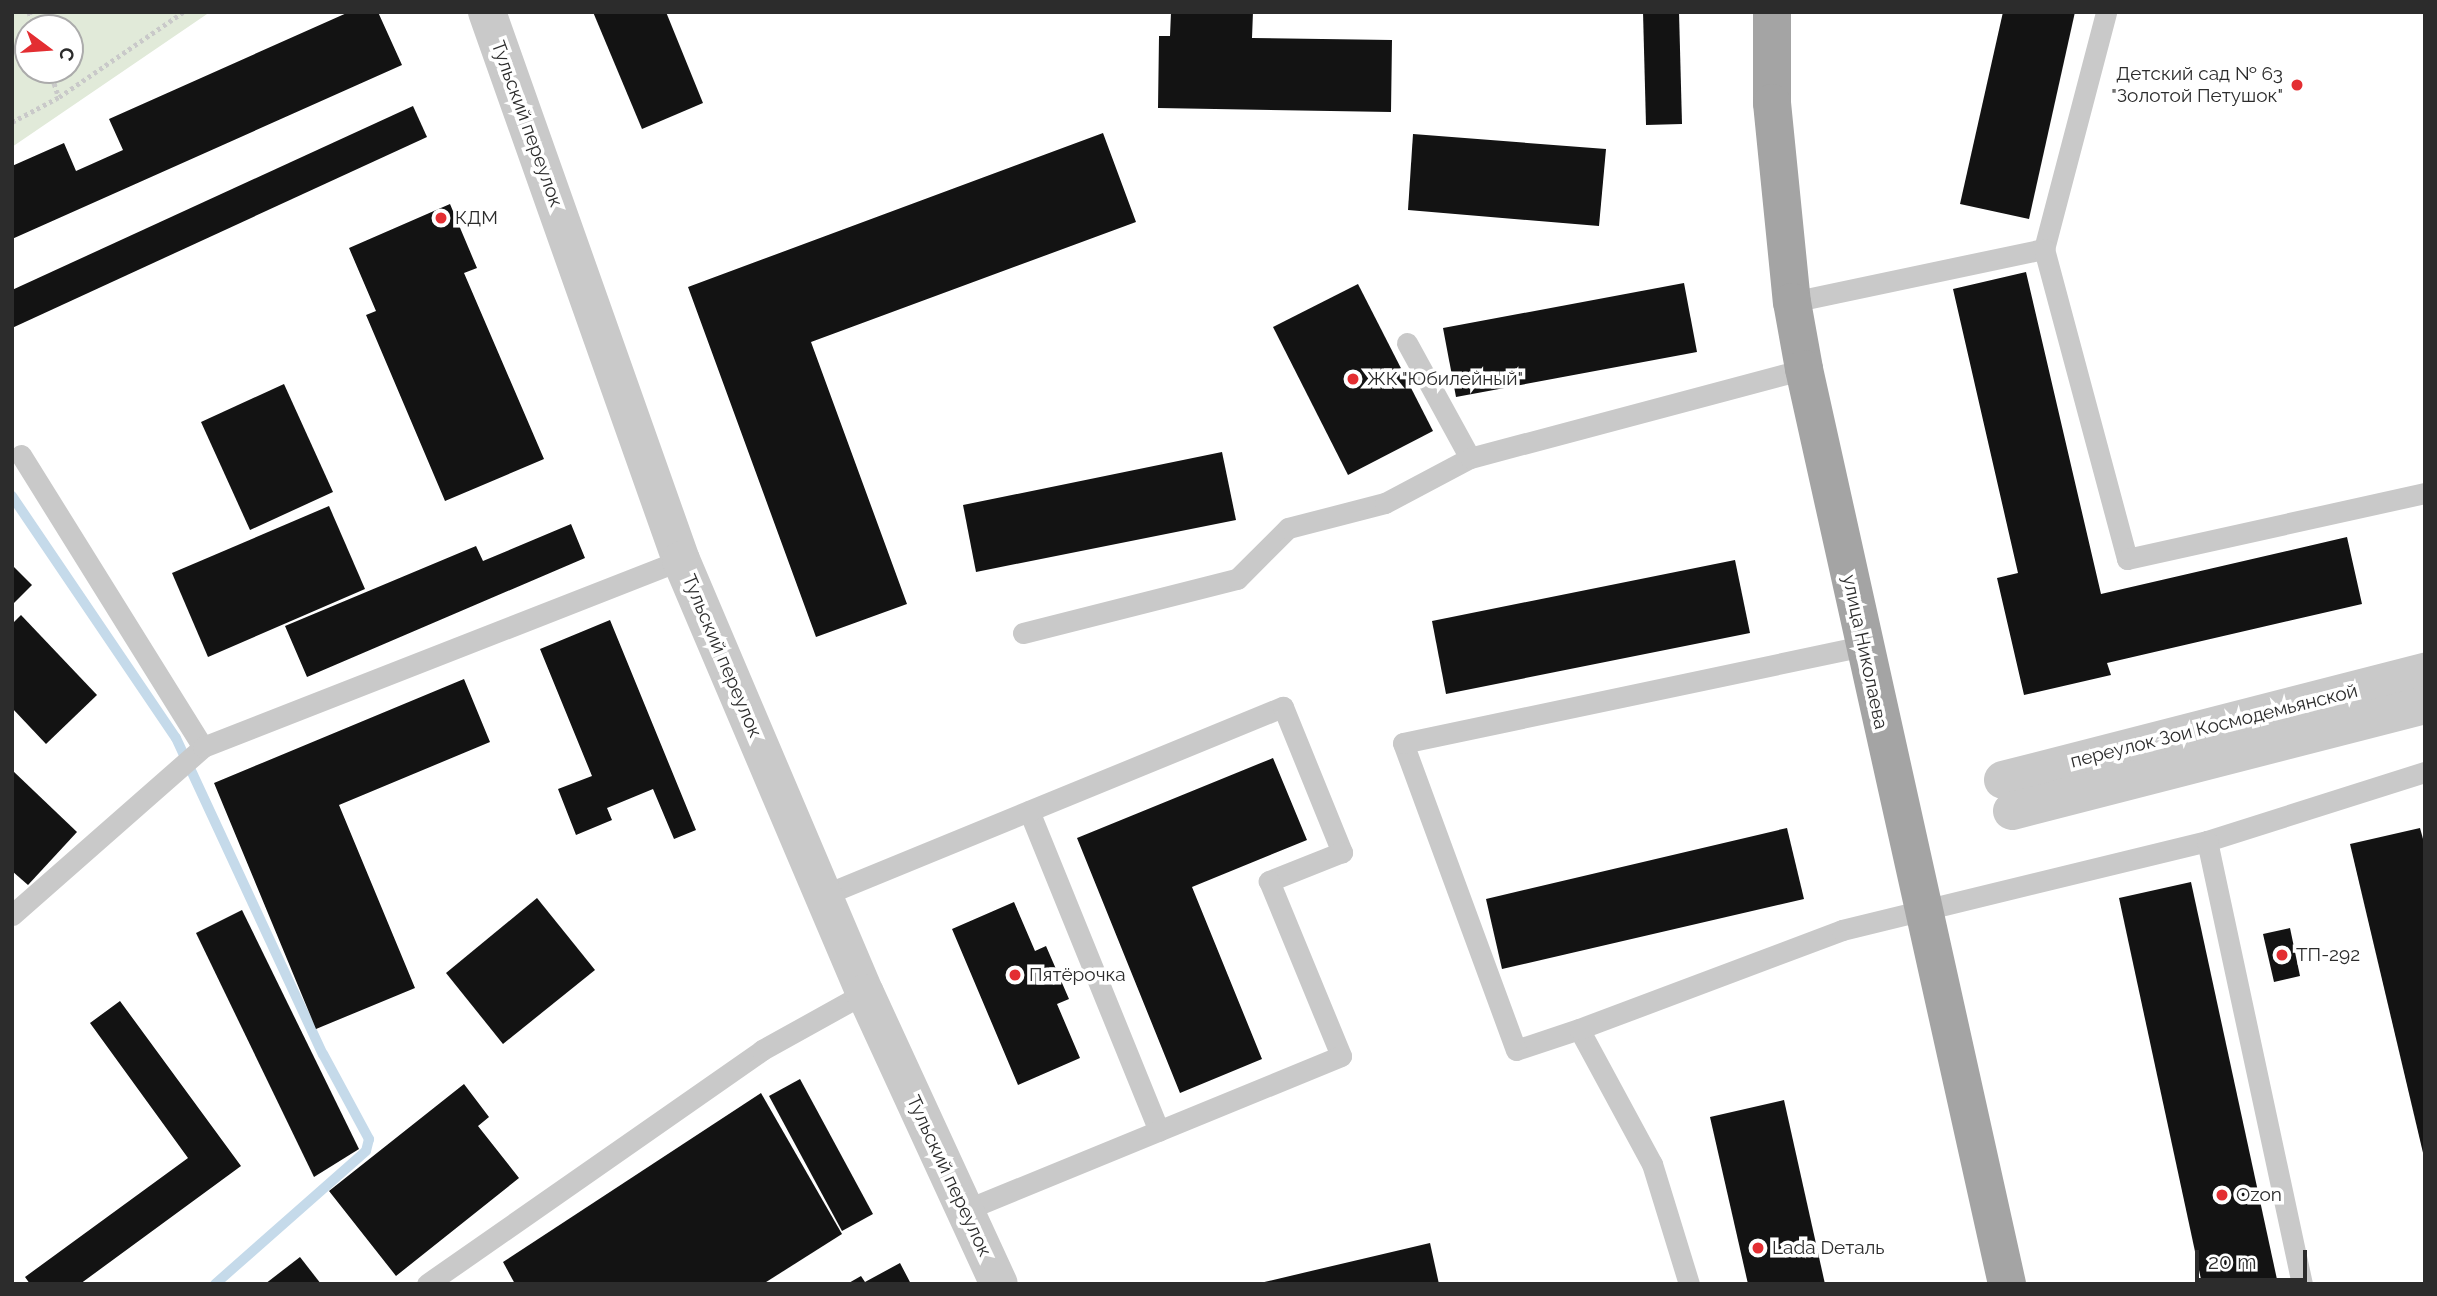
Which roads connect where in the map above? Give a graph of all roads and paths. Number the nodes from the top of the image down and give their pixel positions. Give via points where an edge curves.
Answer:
1 (183, 12) edge
2 (487, 12) edge
3 (1772, 12) edge
4 (2106, 12) edge
5 (55, 84) edge
6 (59, 97) junction
7 (12, 122) edge
8 (2044, 249) junction
9 (1792, 302) junction
10 (1407, 343) dead end
11 (1804, 369) junction
12 (21, 455) dead end
13 (1470, 458) junction
14 (2425, 493) edge
15 (681, 560) junction
16 (1023, 633) dead end
17 (1864, 646) junction
18 (2425, 672) edge
19 (2425, 705) edge
20 (203, 747) junction
21 (2425, 772) edge
22 (1029, 811) junction
23 (2207, 841) junction
24 (824, 895) junction
25 (1924, 913) junction
26 (12, 915) edge
27 (865, 993) junction
28 (1579, 1029) junction
29 (1159, 1130) junction
30 (965, 1210) junction
31 (426, 1284) edge
32 (999, 1284) edge
33 (1689, 1284) edge
34 (2007, 1284) edge
35 (2302, 1284) edge

1 - 6 path
2 - 15 street, Тульский переулок
3 - 9 main road, улица Николаева via 1772,103
4 - 8 lane
5 - 6 path
6 - 7 path
8 - 9 lane
8 - 14 lane via 2127,559
9 - 11 main road, улица Николаева
10 - 13 lane
11 - 13 lane
11 - 17 main road, улица Николаева
12 - 20 lane
13 - 16 lane via 1385,503 1288,528 1237,579
15 - 20 lane
15 - 24 street, Тульский переулок
17 - 25 main road, улица Николаева
17 - 28 lane via 1403,743 1516,1050
18 - 19 street, переулок Зои Космодемьянской via 2008,796
20 - 26 lane
21 - 23 lane
22 - 24 lane
22 - 29 lane
22 - 29 lane via 1283,707 1342,852 1269,881 1341,1056
23 - 25 lane via 2007,887
23 - 35 lane
24 - 27 street, Тульский переулок
25 - 28 lane via 1843,930
25 - 34 main road, улица Николаева
27 - 30 street, Тульский переулок
27 - 31 lane via 762,1050
28 - 33 lane via 1652,1164
29 - 30 lane
30 - 32 street, Тульский переулок

